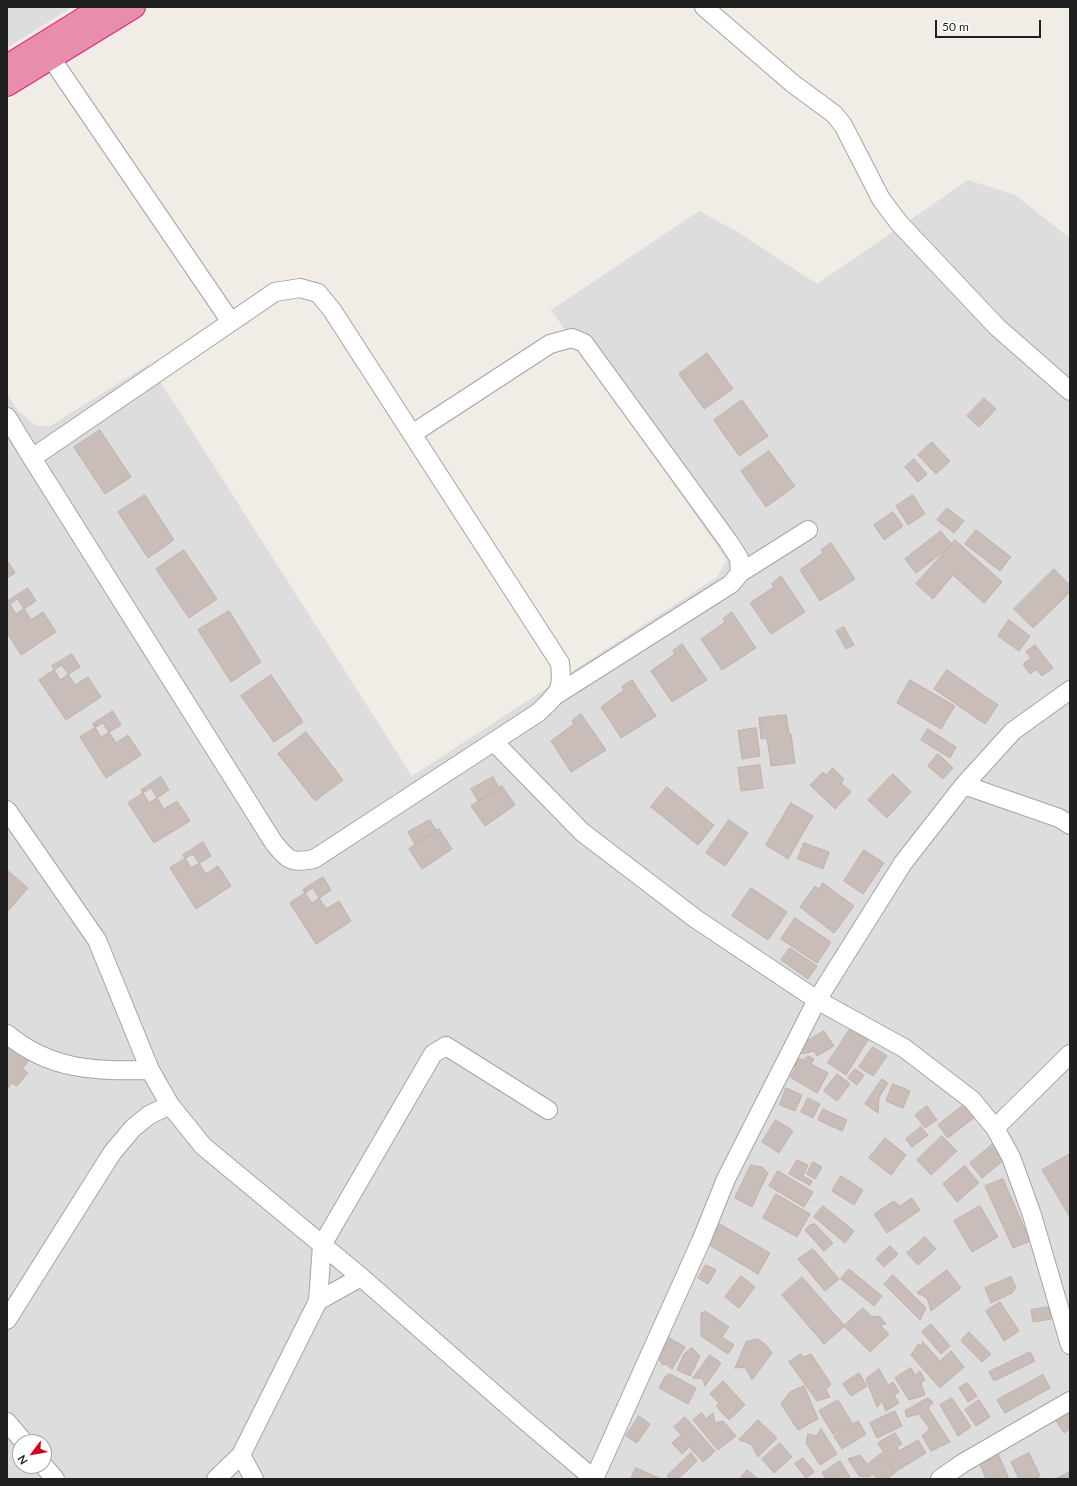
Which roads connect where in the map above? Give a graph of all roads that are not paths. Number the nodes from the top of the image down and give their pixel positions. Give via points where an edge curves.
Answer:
1 (102, 7) edge
2 (134, 7) edge
3 (704, 7) edge
4 (42, 54) junction
5 (7, 66) edge
6 (7, 85) edge
7 (231, 322) junction
8 (1070, 391) edge
9 (7, 417) edge
10 (412, 434) junction
11 (32, 458) junction
12 (808, 530) dead end
13 (740, 573) junction
14 (1070, 690) edge
15 (556, 695) junction
16 (494, 742) junction
17 (964, 785) junction
18 (7, 810) edge
19 (1070, 825) edge
20 (817, 1000) junction
21 (7, 1034) edge
22 (1070, 1054) edge
23 (150, 1070) junction
24 (170, 1105) junction
25 (548, 1110) dead end
26 (995, 1128) junction
27 (322, 1245) junction
28 (361, 1277) junction
29 (318, 1301) junction
30 (7, 1320) edge
31 (1070, 1344) edge
32 (1070, 1401) edge
33 (7, 1422) edge
34 (17, 1434) edge
35 (241, 1454) junction
36 (216, 1479) edge
37 (254, 1479) edge
38 (594, 1479) edge
39 (940, 1479) edge

1 - 4 highway
2 - 4 highway
3 - 8 street via 792,83 834,114 843,125 881,199 899,223 997,327
4 - 5 highway
4 - 6 highway
4 - 7 street
7 - 10 street via 275,292 300,288 318,293 332,310
7 - 11 street
9 - 11 street
10 - 13 street via 550,344 572,338 584,343 728,541 739,558
10 - 15 street via 560,663 562,682
11 - 16 street via 270,836 287,858 299,861 314,859
12 - 13 street
13 - 15 street via 731,584
14 - 17 street via 1012,730
15 - 16 street via 539,712
16 - 20 street via 582,832 696,919
17 - 19 street via 1059,818
17 - 20 street via 903,863
18 - 23 street via 97,940
20 - 26 street via 904,1048 972,1100
20 - 38 street via 726,1179
21 - 23 street via 28,1051 42,1058 79,1069
22 - 26 street
23 - 24 street
24 - 27 street via 203,1146
24 - 30 street via 149,1115 133,1128 112,1153
25 - 27 street via 446,1046 433,1054
26 - 31 street via 1011,1157 1032,1215
27 - 28 street
27 - 29 street
28 - 29 street
28 - 38 street
29 - 35 street
32 - 39 street
33 - 34 street
35 - 36 street
35 - 37 street

